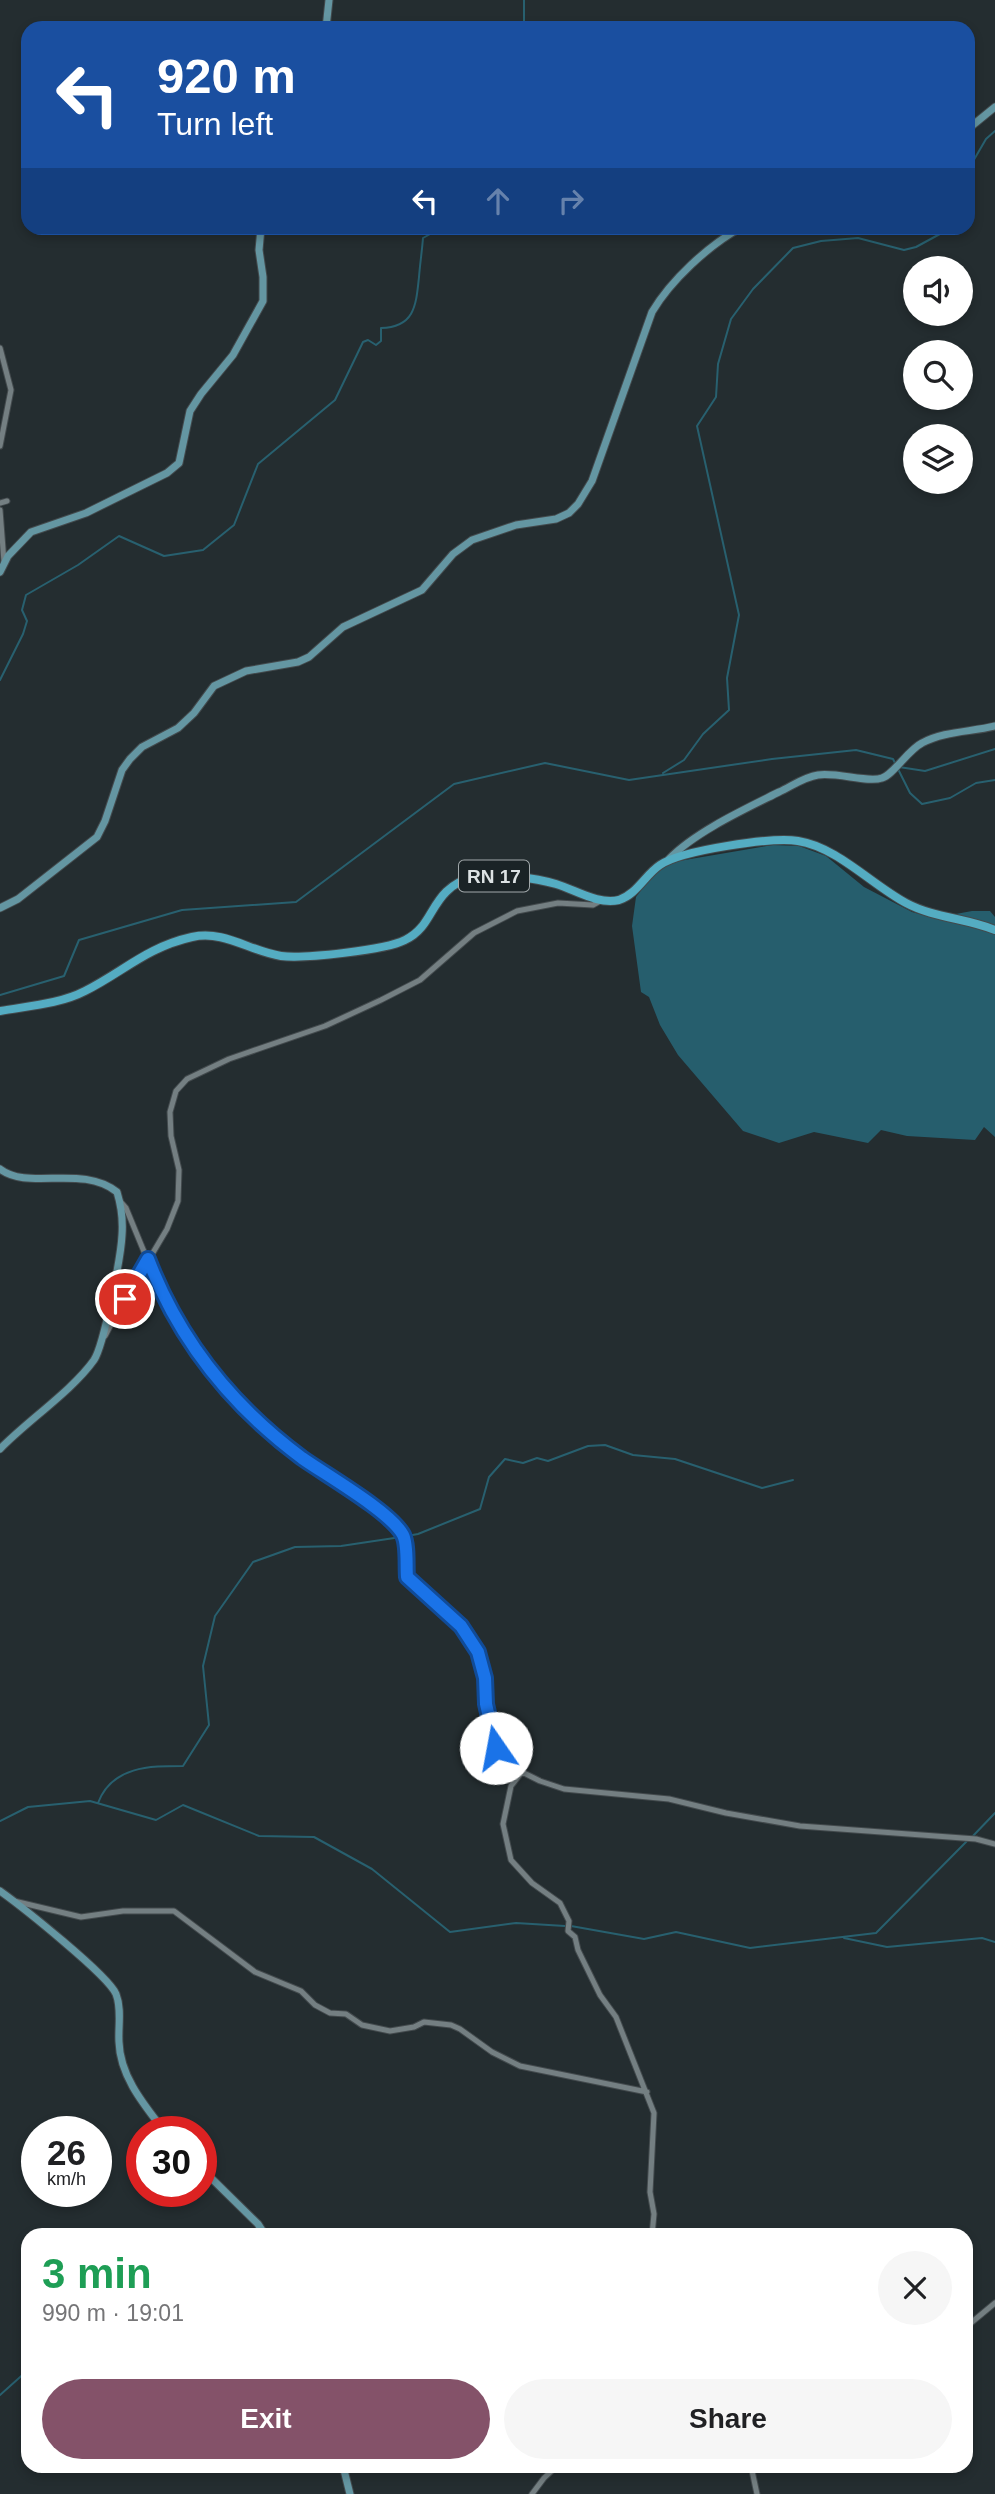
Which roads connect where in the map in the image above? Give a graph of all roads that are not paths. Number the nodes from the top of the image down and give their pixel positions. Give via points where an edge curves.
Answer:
1 (329, 0) edge
2 (327, 21) edge
3 (995, 107) edge
4 (975, 123) edge
5 (260, 235) edge
6 (730, 235) edge
7 (0, 348) edge
8 (0, 446) edge
9 (0, 510) edge
10 (4, 562) junction
11 (0, 572) edge
12 (995, 726) edge
13 (669, 859) junction
14 (2, 897) dead end
15 (602, 900) junction
16 (3, 907) edge
17 (995, 930) edge
18 (0, 1011) edge
19 (0, 1169) edge
20 (119, 1200) junction
21 (148, 1259) junction
22 (99, 1349) junction
23 (0, 1449) edge
24 (522, 1772) junction
25 (995, 1844) edge
26 (0, 1891) edge
27 (14, 1901) junction
28 (647, 2092) junction
29 (152, 2116) edge
30 (217, 2184) edge
31 (261, 2228) edge
32 (653, 2228) edge
33 (995, 2303) edge
34 (973, 2321) edge
35 (345, 2473) edge
36 (549, 2473) edge
37 (752, 2473) edge
38 (350, 2494) edge
39 (532, 2494) edge
40 (757, 2494) edge

1 - 2 street
3 - 4 street
5 - 10 street via 263,301 233,355 190,411 175,467 86,513 31,532
6 - 16 street via 662,295 652,312 592,481 569,513 472,540 453,554 422,590 343,627 309,657 246,671 214,686 178,728 142,747 130,759 97,837
7 - 8 street via 11,390
9 - 10 street
10 - 11 street
12 - 13 street via 930,739 880,779 807,777 681,847
13 - 15 main road via 628,896
13 - 17 main road via 781,839 809,843 921,910
14 - 16 street
15 - 18 main road, RN 17 via 556,884 478,874 454,883 441,894 416,932 390,945 307,957 281,956 223,937 192,937 147,953 83,993
15 - 21 street via 593,905 558,903 517,911 474,933 420,980 381,1000 187,1079 176,1091 170,1112 179,1170 178,1201
19 - 20 street via 19,1177 92,1180 114,1190
20 - 21 street
20 - 22 street via 121,1244
21 - 22 street
21 - 24 street via 201,1359 230,1394 300,1456 390,1518 404,1536 407,1577 461,1626 478,1652 496,1748
22 - 23 street via 68,1387
24 - 25 street via 564,1789 669,1799 800,1826
24 - 28 street via 511,1786 503,1824 511,1860 560,1903 569,1921 568,1931 616,2017
26 - 27 street
27 - 28 street via 72,1917 174,1911 255,1972 362,2025 390,2031 424,2022 451,2025 520,2066
27 - 29 street via 113,1988 119,2005 118,2046 127,2076
28 - 32 street via 654,2113
30 - 31 street
33 - 34 street
35 - 38 street
36 - 39 street
37 - 40 street

